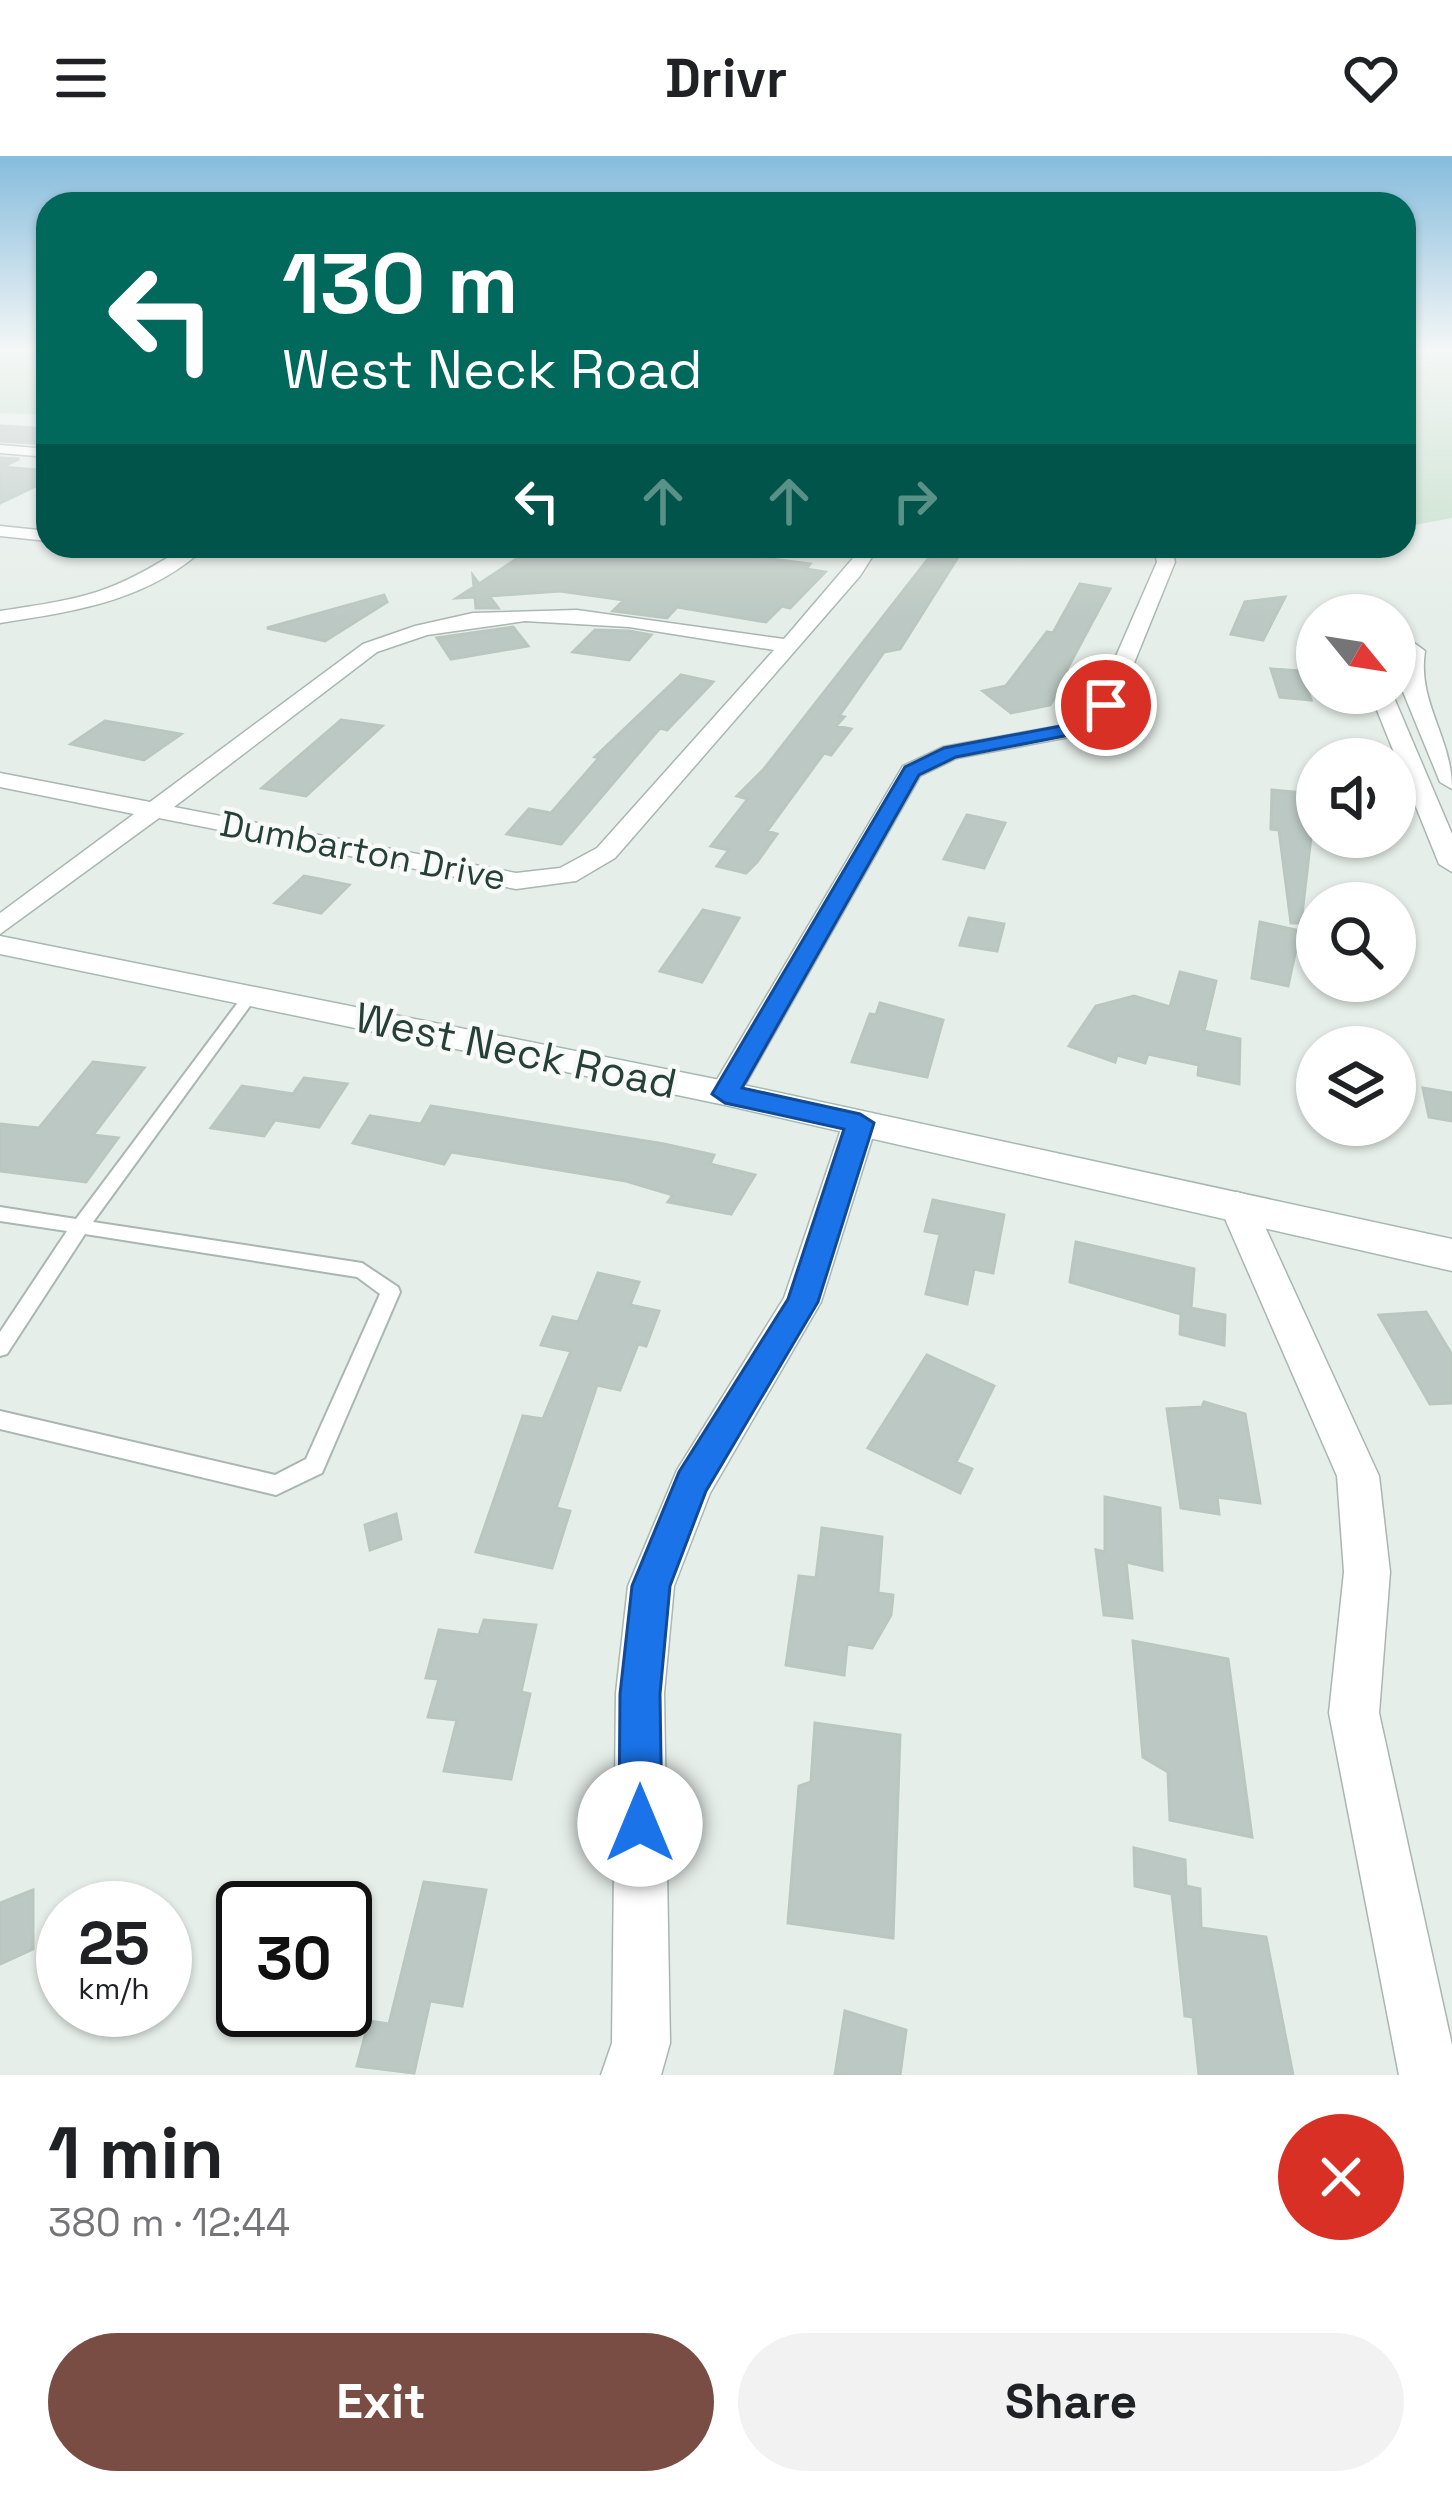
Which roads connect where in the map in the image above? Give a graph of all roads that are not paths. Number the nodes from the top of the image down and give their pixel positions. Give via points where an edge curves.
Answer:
1 (0, 449) edge
2 (36, 452) edge
3 (0, 531) edge
4 (36, 535) edge
5 (180, 558) edge
6 (860, 558) edge
7 (1165, 558) edge
8 (0, 617) edge
9 (788, 646) junction
10 (1416, 694) edge
11 (1390, 714) edge
12 (0, 780) edge
13 (1452, 782) edge
14 (153, 810) junction
15 (1452, 864) edge
16 (0, 926) edge
17 (0, 945) edge
18 (250, 996) junction
19 (725, 1094) junction
20 (860, 1123) junction
21 (1237, 1205) junction
22 (0, 1214) edge
23 (82, 1225) junction
24 (1452, 1255) edge
25 (0, 1348) edge
26 (0, 1420) edge
27 (631, 2075) edge
28 (1429, 2075) edge

1 - 2 street
3 - 4 street
5 - 8 street via 94,602
6 - 9 street, Dumbarton Drive
7 - 19 street via 1106,705 1083,728 951,752 911,771
9 - 14 street via 566,611 434,624 370,648
9 - 14 street, Dumbarton Drive via 606,853 567,875 516,881
10 - 13 street
11 - 15 street
12 - 14 street, Dumbarton Drive
14 - 16 street
17 - 18 street, West Neck Road
18 - 19 street, West Neck Road
18 - 23 lane
19 - 20 street, West Neck Road
20 - 21 street, West Neck Road
20 - 27 street via 802,1302 692,1484 651,1586 640,1694 641,2043
21 - 24 street, West Neck Road
21 - 28 street via 1358,1476 1367,1572 1354,1713
22 - 23 lane
23 - 25 lane
23 - 26 lane via 362,1270 391,1292 314,1466 276,1485

